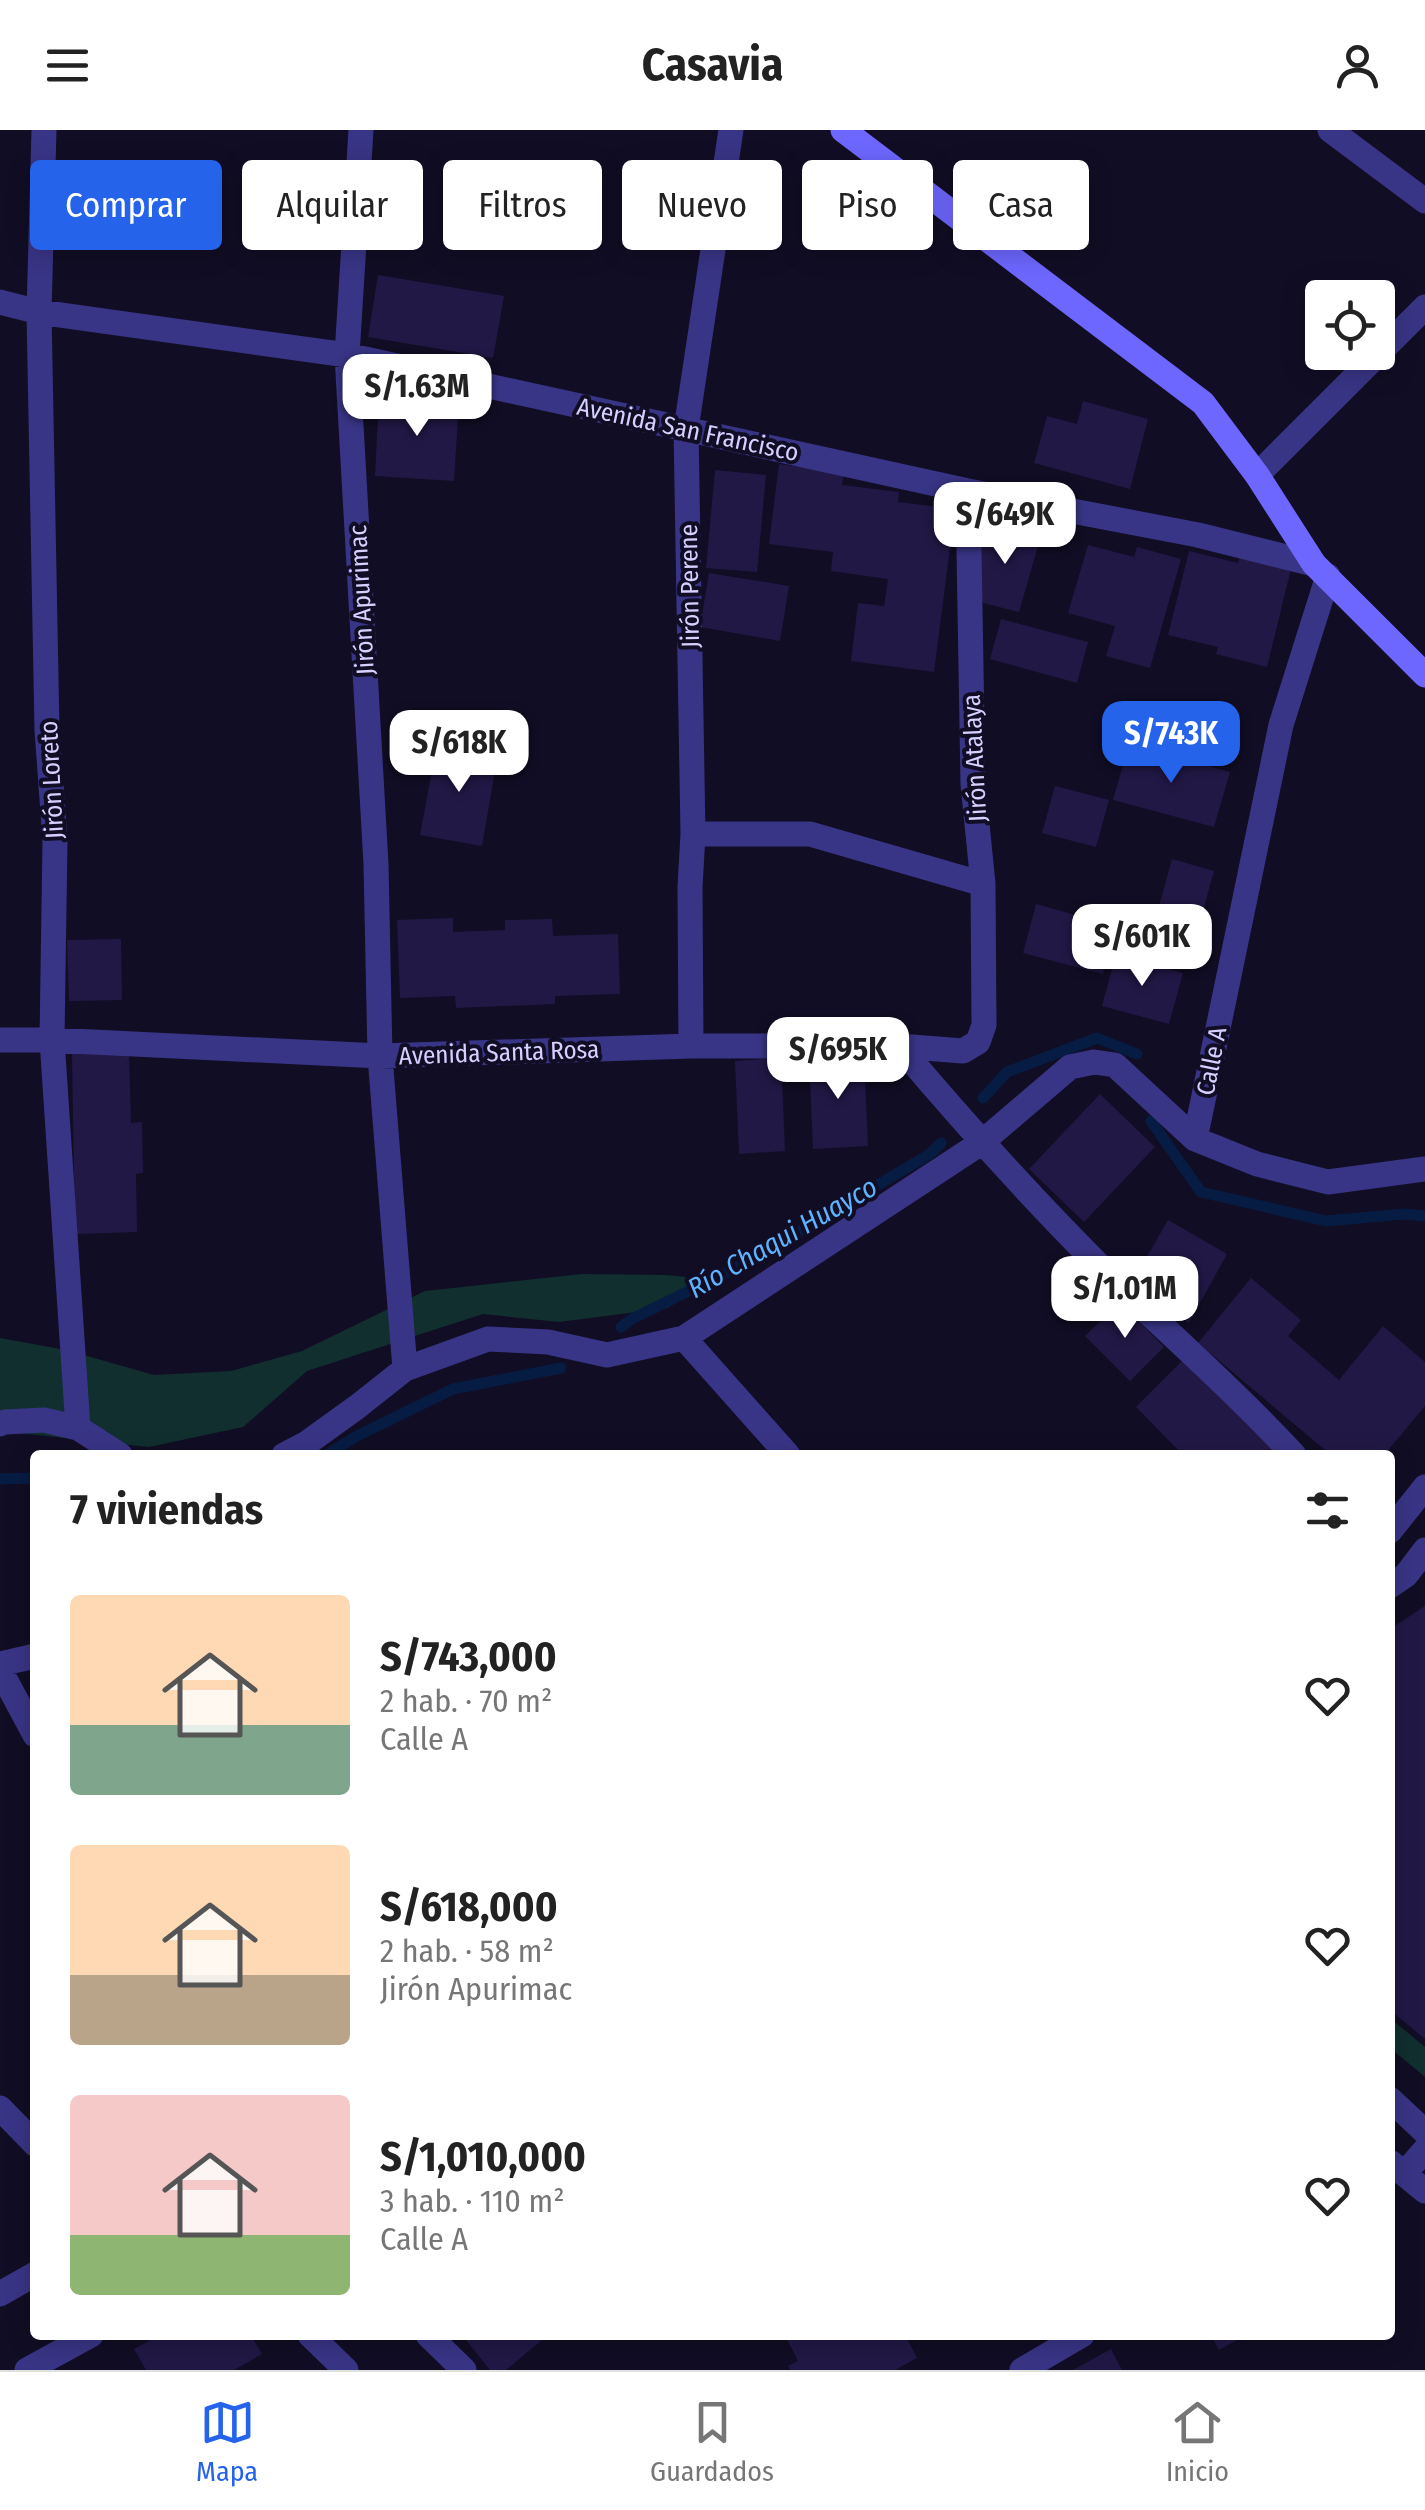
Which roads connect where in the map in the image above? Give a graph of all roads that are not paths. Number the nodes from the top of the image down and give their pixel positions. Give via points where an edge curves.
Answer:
1 (44, 130) edge
2 (361, 130) edge
3 (731, 130) edge
4 (843, 130) edge
5 (1330, 130) edge
6 (1375, 130) edge
7 (1361, 152) junction
8 (1425, 201) edge
9 (0, 302) edge
10 (1425, 308) edge
11 (39, 312) junction
12 (347, 355) junction
13 (686, 429) junction
14 (1257, 475) junction
15 (968, 491) junction
16 (1321, 570) junction
17 (1425, 674) edge
18 (693, 834) junction
19 (983, 884) junction
20 (984, 1025) joint
21 (0, 1040) edge
22 (52, 1040) junction
23 (690, 1046) junction
24 (899, 1046) junction
25 (380, 1056) junction
26 (1196, 1139) junction
27 (981, 1143) junction
28 (1425, 1168) edge
29 (684, 1338) junction
30 (405, 1369) junction
31 (0, 1424) edge
32 (78, 1428) junction
33 (112, 1450) edge
34 (292, 1450) edge
35 (784, 1450) edge
36 (1289, 1450) edge
37 (1425, 1487) edge
38 (1395, 1525) edge
39 (1425, 1550) edge
40 (1395, 1573) edge
41 (30, 1658) edge
42 (0, 1667) edge
43 (30, 1725) edge
44 (1395, 2104) edge
45 (0, 2108) edge
46 (1425, 2132) edge
47 (30, 2139) edge
48 (1425, 2150) edge
49 (1397, 2168) edge
50 (1425, 2191) edge
51 (30, 2277) edge
52 (0, 2294) edge
53 (82, 2340) edge
54 (315, 2340) edge
55 (433, 2340) edge
56 (1073, 2340) edge
57 (27, 2370) edge
58 (346, 2370) edge
59 (464, 2370) edge
60 (1022, 2370) edge

1 - 11 street, Jirón Loreto
2 - 12 street, Jirón Apurimac
3 - 13 street, Jirón Perene
4 - 14 street via 1203,402
5 - 7 street
6 - 7 street
7 - 8 street
9 - 11 street, Avenida San Francisco
10 - 14 street
11 - 12 street, Avenida San Francisco
11 - 22 street, Jirón Loreto via 47,730 56,840
12 - 13 street, Avenida San Francisco
12 - 25 street, Jirón Apurimac via 376,864
13 - 15 street, Avenida San Francisco
13 - 18 street, Jirón Perene
14 - 16 street
15 - 16 street, Avenida San Francisco via 1198,534
15 - 19 street, Jirón Atalaya via 973,784
16 - 17 street
16 - 26 street, Calle A via 1281,725
18 - 19 street via 810,834
18 - 23 street, Jirón Perene
19 - 20 street, Jirón Atalaya
20 - 24 street, Avenida Santa Rosa via 978,1042 963,1051
21 - 22 street, Avenida Santa Rosa
22 - 25 street, Avenida Santa Rosa
22 - 32 street, Jirón Loreto
23 - 24 street, Avenida Santa Rosa
23 - 25 street, Avenida Santa Rosa
24 - 27 street
25 - 30 street, Jirón Apurimac
26 - 27 street via 1116,1064 1094,1062 1070,1068
26 - 28 street via 1328,1182
27 - 29 street
27 - 36 street
29 - 30 street via 607,1355 548,1342 488,1339
29 - 35 street
30 - 34 street
31 - 32 street via 44,1420
32 - 33 street
37 - 38 street
39 - 40 street
41 - 42 street
42 - 43 street
44 - 46 street
45 - 47 street
48 - 49 street
49 - 50 street
51 - 52 street
53 - 57 street
54 - 58 street
55 - 59 street
56 - 60 street

